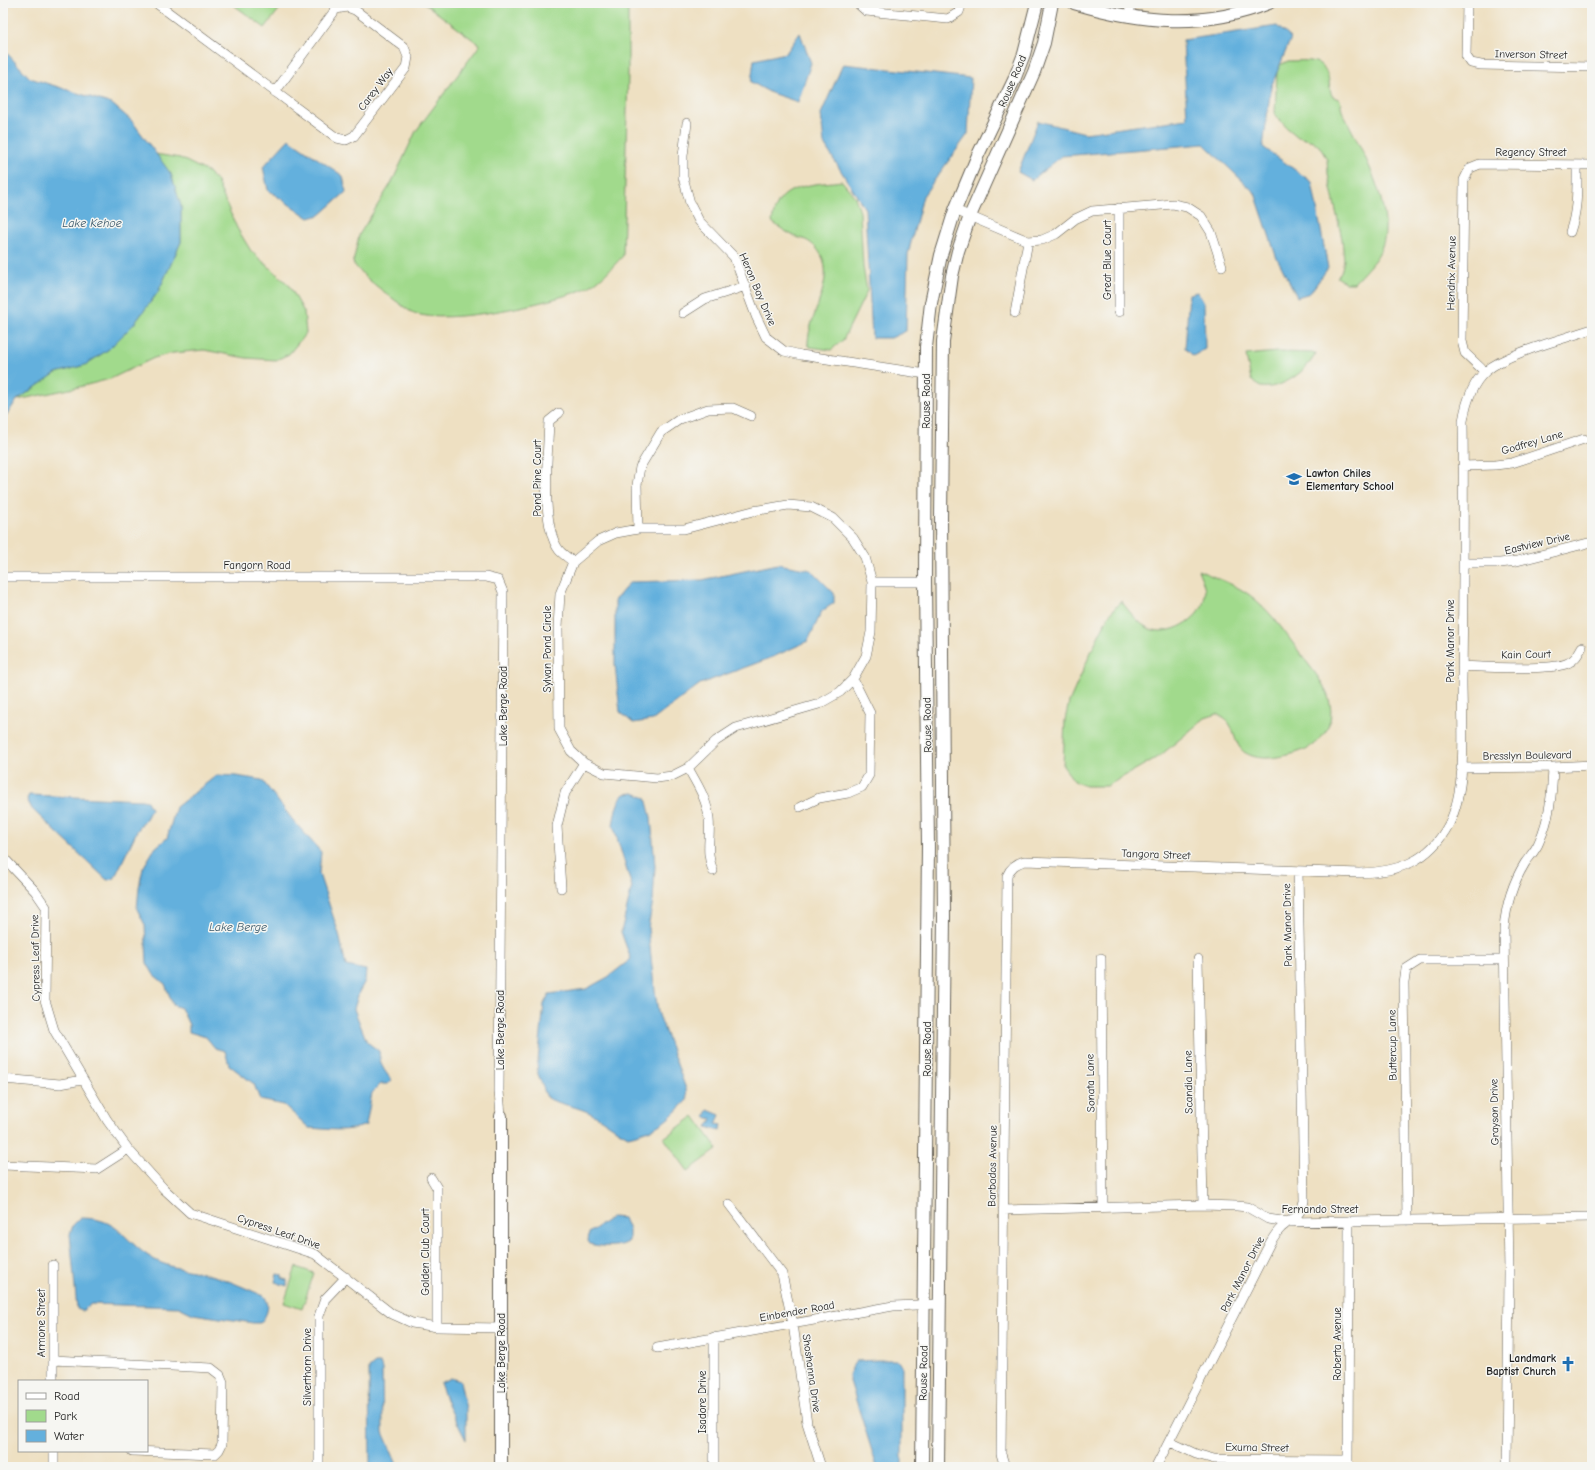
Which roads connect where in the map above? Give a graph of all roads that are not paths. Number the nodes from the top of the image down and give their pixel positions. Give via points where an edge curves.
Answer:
1 (156, 3) edge
2 (857, 3) edge
3 (962, 3) edge
4 (1036, 3) edge
5 (1052, 3) edge
6 (1074, 3) edge
7 (1131, 3) edge
8 (1269, 3) edge
9 (1467, 3) edge
10 (1129, 17) junction
11 (1592, 67) edge
12 (275, 92) junction
13 (687, 123) dead end
14 (1577, 165) junction
15 (1592, 165) edge
16 (1470, 168) joint
17 (1119, 208) junction
18 (955, 210) junction
19 (970, 216) junction
20 (1570, 232) dead end
21 (1028, 241) junction
22 (1222, 266) dead end
23 (746, 286) junction
24 (1119, 312) dead end
25 (682, 313) dead end
26 (1015, 314) dead end
27 (1592, 330) edge
28 (1485, 372) junction
29 (926, 374) junction
30 (559, 413) dead end
31 (751, 416) dead end
32 (1584, 440) dead end
33 (1463, 466) junction
34 (638, 529) junction
35 (1592, 542) edge
36 (573, 562) junction
37 (1462, 563) junction
38 (3, 577) edge
39 (872, 582) junction
40 (925, 582) junction
41 (503, 592) joint
42 (1582, 647) dead end
43 (1462, 666) junction
44 (853, 679) junction
45 (584, 763) junction
46 (1592, 765) edge
47 (1553, 767) junction
48 (688, 768) junction
49 (1461, 768) junction
50 (800, 807) dead end
51 (3, 857) edge
52 (1013, 866) joint
53 (713, 871) dead end
54 (1298, 871) junction
55 (561, 888) dead end
56 (1100, 958) dead end
57 (1198, 959) dead end
58 (1504, 960) junction
59 (3, 1079) edge
60 (82, 1080) junction
61 (501, 1116) joint
62 (128, 1149) junction
63 (3, 1165) edge
64 (431, 1178) dead end
65 (729, 1204) dead end
66 (1203, 1205) junction
67 (1103, 1207) junction
68 (1003, 1210) junction
69 (1592, 1217) edge
70 (1508, 1218) junction
71 (1349, 1221) junction
72 (1406, 1221) junction
73 (1289, 1222) junction
74 (53, 1265) dead end
75 (346, 1277) junction
76 (940, 1304) junction
77 (924, 1305) junction
78 (793, 1324) junction
79 (437, 1327) junction
80 (502, 1328) junction
81 (714, 1337) junction
82 (657, 1348) dead end
83 (53, 1360) junction
84 (54, 1380) edge
85 (1170, 1442) junction
86 (54, 1452) edge
87 (148, 1452) edge
88 (1348, 1464) edge
89 (54, 1467) edge
90 (320, 1467) edge
91 (501, 1467) edge
92 (714, 1467) edge
93 (821, 1467) edge
94 (922, 1467) edge
95 (938, 1467) edge
96 (1005, 1467) edge
97 (1156, 1467) edge
98 (1507, 1467) edge

1 - 12 street, Carey Way
2 - 3 street via 866,11 948,19 959,12
4 - 18 street, Rouse Road via 1024,54 1014,80
5 - 19 street, Rouse Road via 1044,43 1034,72
6 - 10 street
7 - 10 street
8 - 10 street via 1234,14 1205,19 1162,21
9 - 11 street, Inverson Street via 1466,56 1471,63 1481,66
12 - 12 street, Carey Way via 338,138 346,140 354,136 406,68 408,58 404,47 355,10 347,7 336,9
13 - 23 street, Heron Bay Drive via 683,177 690,203 699,221 734,257
14 - 15 street, Regency Street
14 - 16 street, Regency Street via 1480,164
14 - 20 street via 1576,215
16 - 28 street, Hendrix Avenue via 1464,180 1462,341 1465,353
17 - 21 street via 1092,211 1075,219 1056,234 1042,240
17 - 22 street via 1173,204 1187,207 1200,216 1211,232
17 - 24 street, Great Blue Court
18 - 19 street
18 - 29 street, Rouse Road via 941,255 931,302
19 - 21 street
19 - 76 street, Rouse Road via 952,276 943,341 942,376 944,917
21 - 26 street
23 - 25 street via 705,299
23 - 29 street, Heron Bay Drive via 766,336 784,350 801,355
27 - 28 street, Park Manor Drive via 1502,360
28 - 33 street, Park Manor Drive via 1474,386 1466,405 1463,421
29 - 40 street, Rouse Road
30 - 36 street, Pond Pine Court via 549,421 547,503 551,534 559,550
31 - 34 street via 733,408 708,409 680,419 661,432 640,467 637,485
32 - 33 street, Godfrey Lane via 1512,463
33 - 37 street, Park Manor Drive
34 - 36 street, Sylvan Pond Circle via 616,533 598,541
34 - 39 street, Sylvan Pond Circle via 684,529 753,511 788,506 811,507 833,518 853,538 865,557
35 - 37 street, Eastview Drive via 1517,561
36 - 45 street, Sylvan Pond Circle via 560,594 559,729 571,751
37 - 43 street, Park Manor Drive
38 - 41 street, Fangorn Road via 486,577 498,580
39 - 40 street
39 - 44 street, Sylvan Pond Circle via 871,632 866,656
40 - 77 street, Rouse Road via 928,846
41 - 61 street, Lake Berge Road
42 - 43 street, Kain Court via 1568,664 1552,667
43 - 49 street, Park Manor Drive
44 - 48 street, Sylvan Pond Circle via 840,692 818,704 736,728 716,741
44 - 50 street via 870,712 869,775 862,787 848,793 818,798
45 - 48 street, Sylvan Pond Circle via 604,773 649,778 672,776
45 - 55 street via 565,793 558,826
46 - 47 street, Bresslyn Boulevard
47 - 49 street, Bresslyn Boulevard
47 - 58 street, Grayson Drive via 1551,808 1547,821 1538,844 1517,877 1506,910
48 - 53 street via 705,799 710,820 708,859
49 - 54 street, Park Manor Drive via 1459,795 1449,824 1434,845 1421,857 1402,868 1382,872
51 - 60 street, Cypress Leaf Drive via 35,890 46,907 45,1000 54,1030
52 - 54 street, Tangora Street via 1025,861
52 - 68 street, Barbados Avenue via 1007,876
54 - 73 street, Park Manor Drive via 1304,1201 1302,1210
56 - 67 street, Sonata Lane
57 - 66 street, Scandia Lane
58 - 70 street, Grayson Drive
58 - 72 street, Buttercup Lane via 1420,960 1406,969
59 - 60 street via 60,1084
60 - 62 street, Cypress Leaf Drive
61 - 80 street, Lake Berge Road
62 - 63 street via 97,1169
62 - 75 street, Cypress Leaf Drive via 164,1190 190,1214 315,1254
64 - 79 street, Golden Club Court via 437,1188
65 - 78 street, Shoshanna Drive via 782,1274
66 - 67 street, Fernando Street
66 - 73 street, Fernando Street via 1247,1207 1268,1219
67 - 68 street, Fernando Street
68 - 96 street, Barbados Avenue via 1001,1454
69 - 70 street, Fernando Street
70 - 72 street, Fernando Street
70 - 98 street, Grayson Drive
71 - 72 street, Fernando Street
71 - 73 street, Fernando Street
71 - 88 street, Roberta Avenue
73 - 85 street, Park Manor Drive via 1279,1230 1270,1243
74 - 83 street, Armone Street
75 - 79 street, Cypress Leaf Drive via 392,1314 412,1323
75 - 90 street, Silverthorn Drive via 325,1299 319,1316
76 - 77 street, Einbender Road
76 - 95 street, Rouse Road
77 - 78 street, Einbender Road via 893,1306
77 - 94 street, Rouse Road
78 - 81 street, Einbender Road
78 - 93 street, Shoshanna Drive via 807,1423
79 - 80 street, Cypress Leaf Drive
80 - 91 street, Lake Berge Road
81 - 82 street, Einbender Road
81 - 92 street, Isadore Drive
83 - 84 street, Armone Street
83 - 87 street via 211,1368 220,1375 223,1382 222,1444 219,1450 215,1454
85 - 88 street, Exuma Street via 1214,1459
85 - 97 street, Park Manor Drive
86 - 89 street

